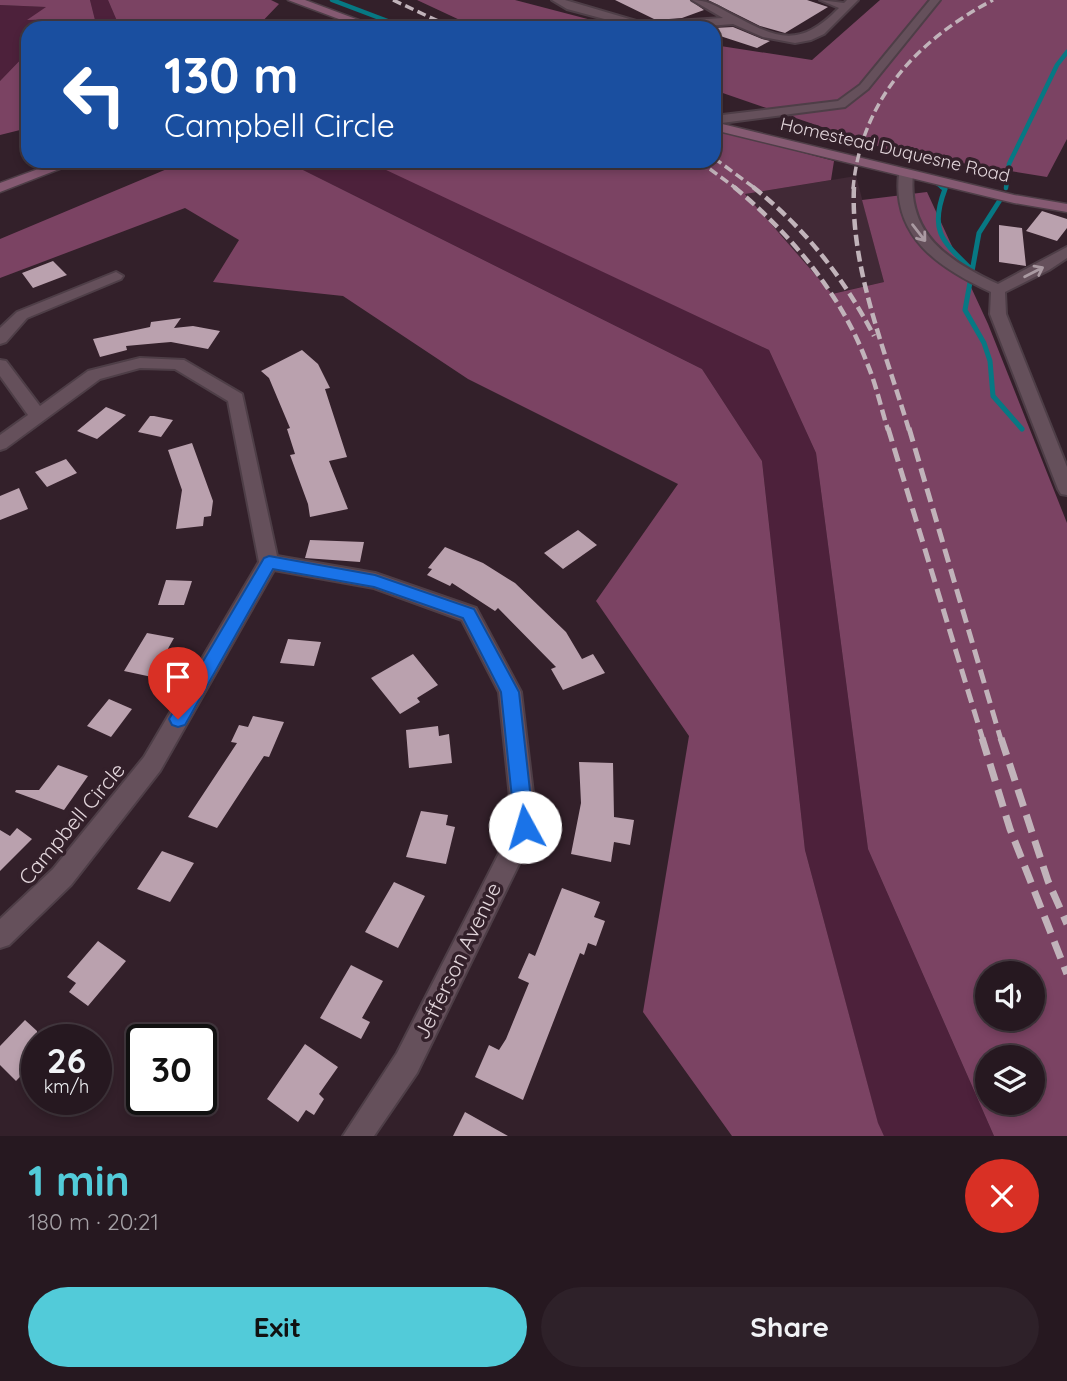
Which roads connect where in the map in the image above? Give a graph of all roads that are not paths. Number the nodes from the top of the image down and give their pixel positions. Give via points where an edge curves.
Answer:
1 (294, 0) edge
2 (697, 0) edge
3 (825, 0) edge
4 (935, 0) edge
5 (558, 1) edge
6 (849, 4) edge
7 (737, 20) junction
8 (354, 21) edge
9 (626, 21) edge
10 (721, 21) edge
11 (721, 119) edge
12 (721, 128) edge
13 (53, 168) edge
14 (906, 174) junction
15 (0, 188) edge
16 (1067, 208) edge
17 (1067, 251) edge
18 (116, 276) dead end
19 (972, 279) joint
20 (998, 290) junction
21 (0, 339) edge
22 (0, 365) edge
23 (38, 416) junction
24 (0, 444) edge
25 (1067, 488) edge
26 (269, 562) junction
27 (0, 936) edge
28 (357, 1136) edge

1 - 8 street
2 - 7 street
3 - 6 street
4 - 11 street via 864,87 841,104
5 - 9 street
6 - 7 street via 807,39 774,37
7 - 10 street
12 - 14 street, Homestead Duquesne Road
13 - 15 street
14 - 16 street, Homestead Duquesne Road
14 -> 19 street via 901,191 909,221 931,249
20 -> 17 street
18 - 21 street via 22,315
19 - 20 street
20 - 25 street via 998,314
22 - 23 street
23 - 24 street
23 - 26 street via 94,375 140,363 178,364 236,398
26 - 27 street, Campbell Circle via 152,764 62,877
26 - 28 street, Jefferson Avenue via 375,581 469,614 510,692 525,827 407,1063

